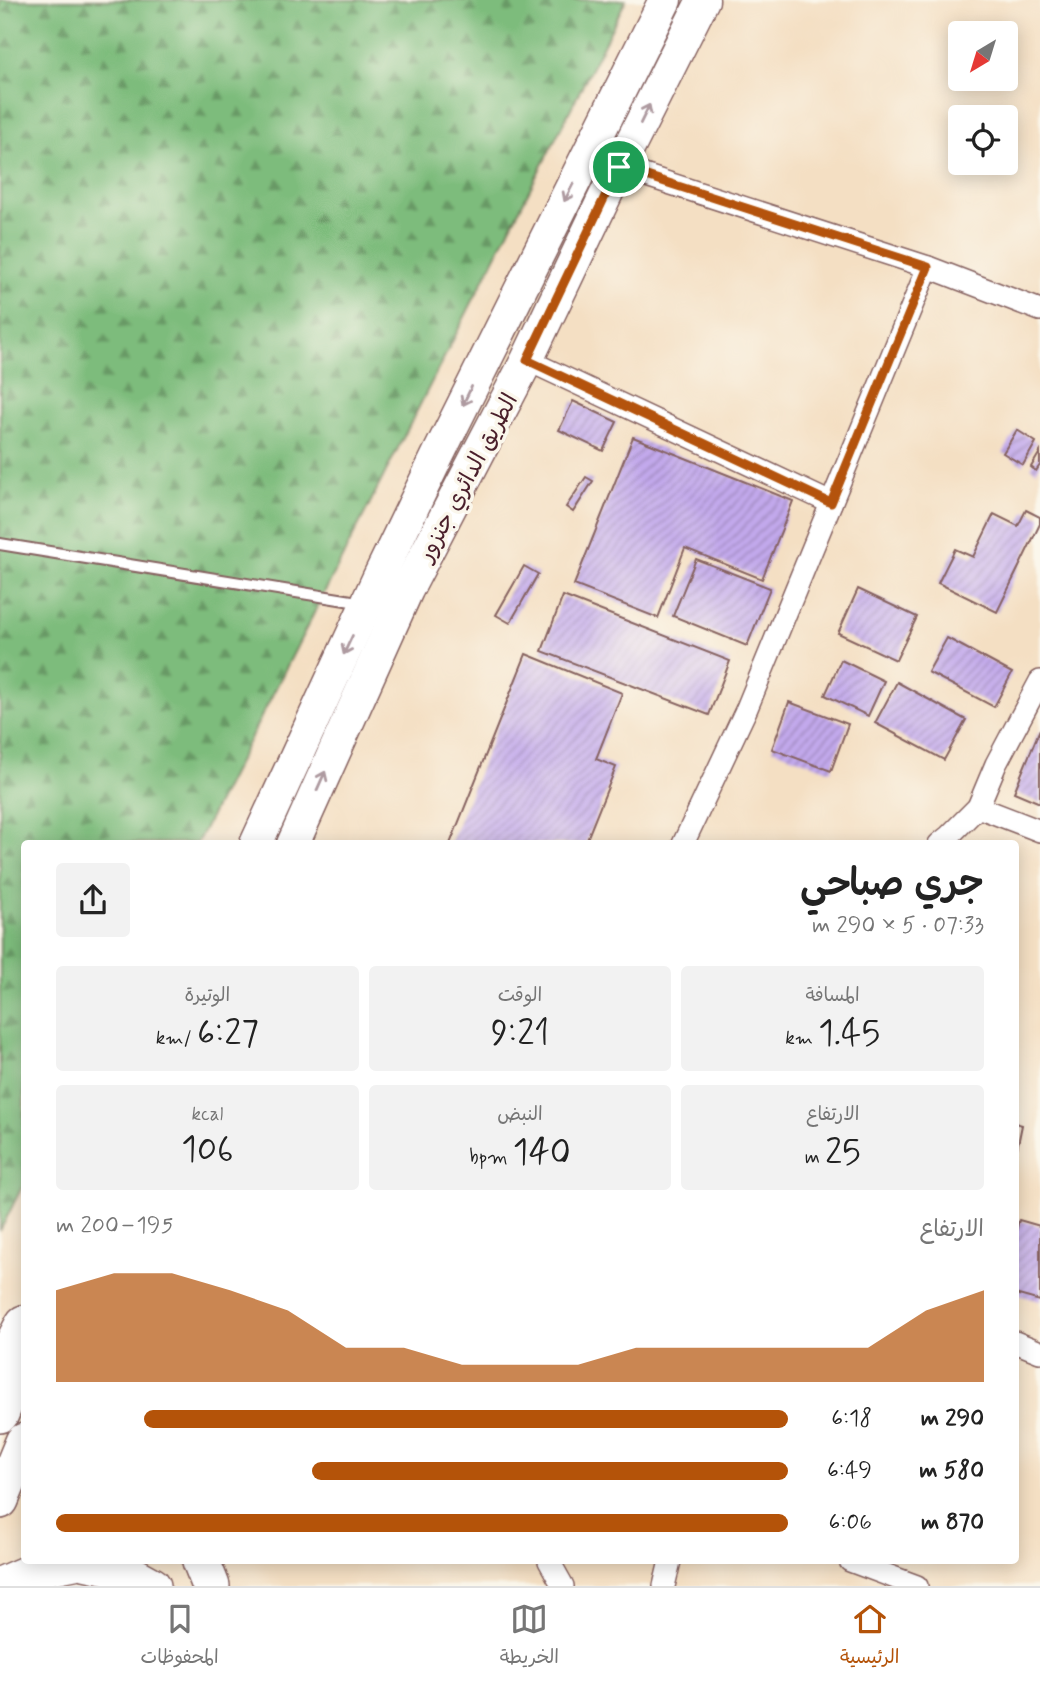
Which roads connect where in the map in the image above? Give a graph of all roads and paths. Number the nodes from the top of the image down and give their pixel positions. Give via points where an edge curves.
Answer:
1 (666, 0) edge
2 (703, 0) edge
3 (619, 167) junction
4 (928, 267) junction
5 (1040, 310) edge
6 (527, 360) junction
7 (831, 503) junction
8 (0, 544) edge
9 (367, 603) junction
10 (1040, 681) edge
11 (978, 807) junction
12 (1040, 831) edge
13 (258, 840) edge
14 (295, 840) edge
15 (685, 840) edge
16 (944, 840) edge
17 (21, 1330) edge
18 (1019, 1344) edge
19 (1040, 1352) edge
20 (21, 1363) edge
21 (0, 1369) edge
22 (0, 1413) edge
23 (21, 1449) edge
24 (0, 1500) edge
25 (59, 1564) edge
26 (98, 1564) edge
27 (202, 1564) edge
28 (551, 1564) edge
29 (669, 1564) edge
30 (858, 1564) edge
31 (0, 1586) edge
32 (152, 1586) edge
33 (211, 1586) edge
34 (563, 1586) edge
35 (664, 1586) edge
36 (918, 1586) edge

1 -> 9 main road, الطريق الدائري جنزور
3 -> 2 main road, الطريق الدائري جنزور
3 - 4 street
3 - 6 main road, الطريق الدائري جنزور
4 - 5 street
4 - 7 street
6 - 7 street
14 -> 6 main road, الطريق الدائري جنزور via 407,590
7 - 15 street via 747,708
8 - 9 lane
9 -> 13 main road, الطريق الدائري جنزور
10 - 11 street
11 - 12 street
11 - 16 street
17 - 21 highway
18 - 19 street
20 - 22 highway
23 - 24 highway
25 - 31 highway
26 - 32 highway via 121,1569
27 - 33 highway
28 - 34 street
29 - 35 street
30 - 36 street

